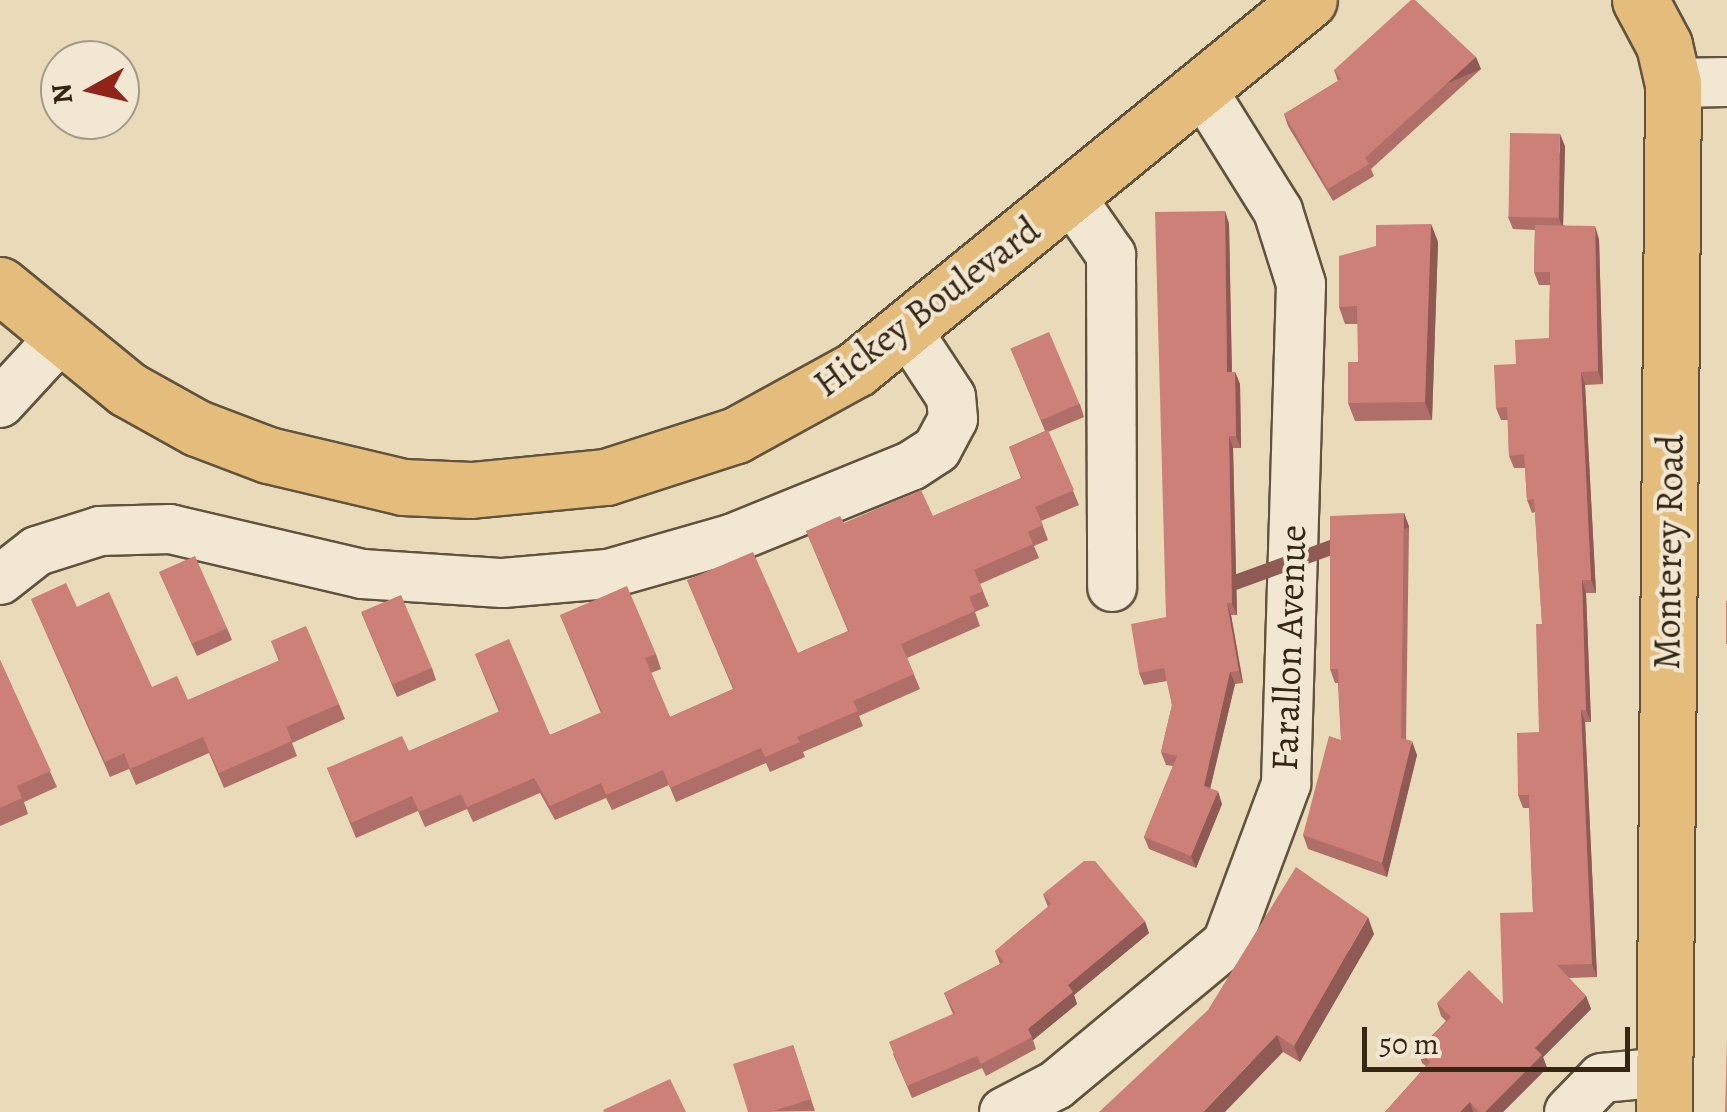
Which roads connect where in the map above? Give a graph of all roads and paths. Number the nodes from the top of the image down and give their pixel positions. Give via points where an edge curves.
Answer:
1 (1309, 0) edge
2 (1640, 0) edge
3 (1727, 82) edge
4 (1673, 83) junction
5 (1201, 88) junction
6 (1070, 196) junction
7 (0, 285) edge
8 (907, 330) junction
9 (59, 339) junction
10 (0, 403) edge
11 (0, 580) edge
12 (1112, 587) dead end
13 (1664, 1092) edge
14 (1063, 1099) edge
15 (1004, 1112) edge
16 (1569, 1112) edge

1 - 5 main road, Hickey Boulevard
2 - 4 main road, Monterey Road via 1664,44
3 - 4 street
4 - 13 main road, Monterey Road
5 - 6 main road, Hickey Boulevard
5 - 14 street, Farallon Avenue via 1278,211 1302,284 1286,784 1227,943
6 - 8 main road, Hickey Boulevard
6 - 12 street via 1112,255
7 - 9 main road, Hickey Boulevard
8 - 9 main road, Hickey Boulevard via 795,406 674,458 606,477 470,490 387,484 268,455 155,404
8 - 11 street via 951,397 953,419 936,449 911,466 731,538 608,574 503,583 362,574 170,529 100,531 36,551
9 - 10 street
13 - 16 street via 1602,1078
14 - 15 street, Farallon Avenue

